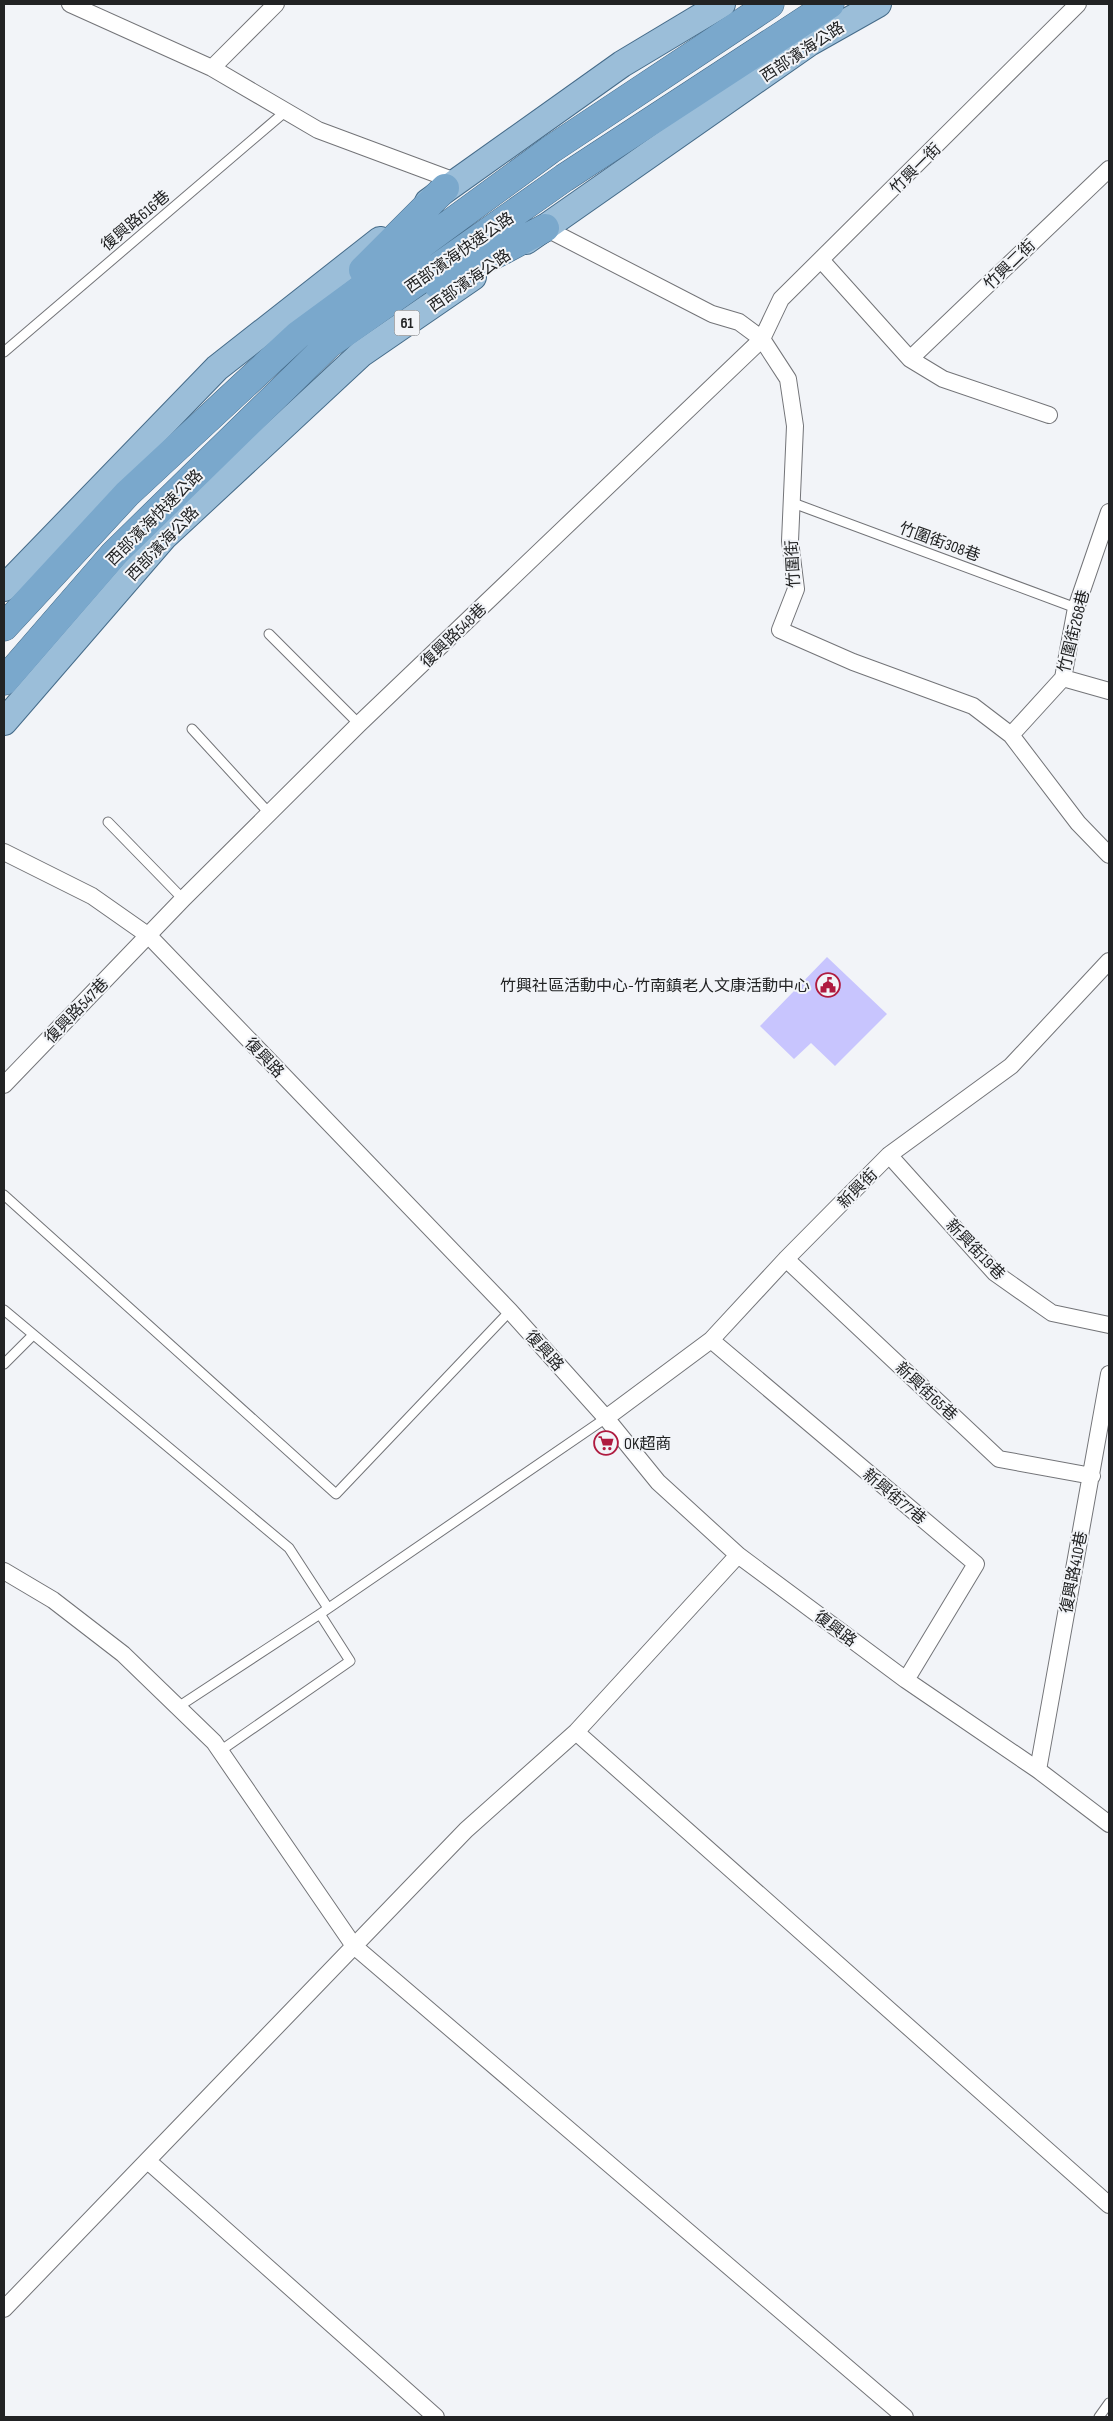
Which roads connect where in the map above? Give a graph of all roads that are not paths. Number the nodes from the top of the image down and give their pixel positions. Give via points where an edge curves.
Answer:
1 (70, 4) edge
2 (276, 4) edge
3 (722, 4) edge
4 (770, 4) edge
5 (830, 4) edge
6 (878, 4) edge
7 (1078, 4) edge
8 (212, 68) junction
9 (286, 112) junction
10 (1109, 169) edge
11 (450, 185) junction
12 (545, 228) junction
13 (822, 261) junction
14 (298, 335) junction
15 (762, 339) junction
16 (329, 344) junction
17 (4, 352) edge
18 (910, 359) junction
19 (1049, 415) dead end
20 (793, 503) junction
21 (1108, 519) edge
22 (4, 588) edge
23 (1076, 608) junction
24 (4, 627) edge
25 (268, 634) dead end
26 (1063, 678) junction
27 (4, 681) edge
28 (1109, 691) edge
29 (4, 722) edge
30 (359, 724) junction
31 (192, 729) dead end
32 (1011, 735) junction
33 (270, 813) junction
34 (108, 822) dead end
35 (4, 852) edge
36 (1109, 854) edge
37 (182, 899) junction
38 (149, 936) junction
39 (1109, 961) edge
40 (4, 1085) edge
41 (889, 1155) junction
42 (4, 1195) edge
43 (786, 1259) junction
44 (4, 1310) edge
45 (510, 1310) junction
46 (1109, 1325) edge
47 (33, 1334) junction
48 (712, 1340) junction
49 (4, 1364) edge
50 (1109, 1374) edge
51 (606, 1418) junction
52 (1092, 1476) junction
53 (738, 1555) junction
54 (4, 1571) edge
55 (328, 1608) junction
56 (320, 1614) junction
57 (906, 1680) junction
58 (178, 1707) junction
59 (576, 1732) junction
60 (220, 1751) junction
61 (1038, 1770) junction
62 (1109, 1824) edge
63 (354, 1946) junction
64 (149, 2162) junction
65 (1109, 2205) edge
66 (4, 2310) edge
67 (1109, 2403) edge
68 (436, 2417) edge
69 (904, 2417) edge
70 (1099, 2417) edge

1 - 8 street
2 - 8 street
3 - 11 main road via 622,64
4 - 14 highway, 西部濱海快速公路 via 550,150
5 - 16 highway, 西部濱海快速公路 / 61 via 564,178
6 - 12 main road, 西部濱海公路 / 61 via 809,43
7 - 13 street, 竹興一街
8 - 9 street
9 - 11 street via 318,130
9 - 17 lane, 復興路616巷
10 - 18 street, 竹興二街
11 - 14 highway
11 - 22 main road via 217,368
12 - 15 street, 竹圍街 via 712,314 739,322
12 - 16 highway
12 - 29 main road, 西部濱海公路 / 61 via 361,354 164,537
13 - 15 street, 竹興一街 via 781,299
13 - 18 street
14 - 24 highway, 西部濱海快速公路 via 127,494
15 - 20 street, 竹圍街 via 788,379 795,426
15 - 30 street, 復興路548巷
16 - 27 highway, 西部濱海快速公路 / 61 via 114,554
18 - 19 street via 944,379
20 - 23 lane, 竹圍街308巷
20 - 32 street, 竹圍街 via 790,541 796,590 780,630 853,662 974,706
21 - 23 street, 竹圍街268巷
23 - 26 street, 竹圍街268巷
25 - 30 lane
26 - 28 street
26 - 32 street, 竹圍街268巷
30 - 33 street, 復興路548巷
31 - 33 lane
32 - 36 street, 竹圍街 via 1078,822
33 - 37 street, 復興路548巷
34 - 37 lane
35 - 38 street, 復興路 via 92,896
37 - 38 street, 復興路548巷
38 - 40 street, 復興路547巷
38 - 45 street, 復興路
39 - 41 street, 新興街 via 1011,1066
41 - 43 street, 新興街
41 - 46 street, 新興街19巷 via 995,1273 1052,1313
42 - 45 lane via 336,1494
43 - 48 street, 新興街
43 - 52 street, 新興街65巷 via 999,1459
44 - 47 lane
45 - 51 street, 復興路
47 - 49 lane
47 - 55 lane via 289,1548
48 - 51 street, 新興街
48 - 57 street, 新興街77巷 via 976,1564
50 - 52 street, 復興路410巷
51 - 53 street, 復興路 via 658,1482
51 - 55 lane
52 - 61 street, 復興路410巷
53 - 57 street, 復興路
53 - 59 street
54 - 58 street via 53,1600 123,1654
55 - 56 lane
56 - 58 lane
56 - 60 lane via 350,1661
57 - 61 street, 復興路
58 - 60 street
59 - 63 street via 466,1830
59 - 65 street
60 - 63 street
61 - 62 street, 復興路
63 - 64 street
63 - 69 street
64 - 66 street
64 - 68 street
67 - 70 lane

